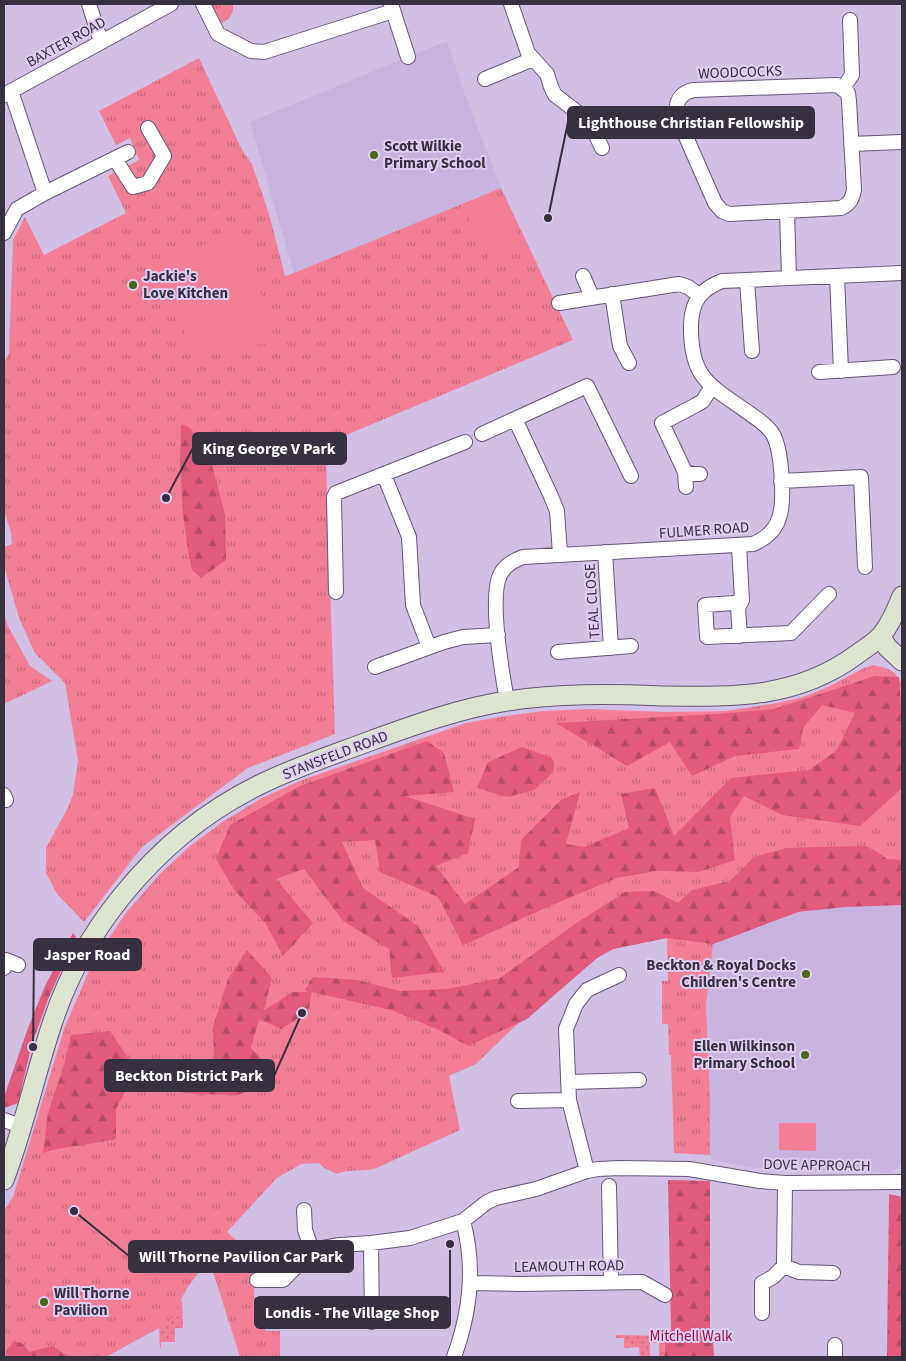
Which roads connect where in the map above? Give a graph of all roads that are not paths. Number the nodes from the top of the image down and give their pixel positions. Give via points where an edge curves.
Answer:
1 (90, 4) edge
2 (171, 4) edge
3 (202, 4) edge
4 (510, 4) edge
5 (392, 8) edge
6 (850, 20) dead end
7 (101, 42) junction
8 (408, 57) dead end
9 (533, 59) junction
10 (485, 79) dead end
11 (843, 88) junction
12 (8, 93) edge
13 (148, 128) dead end
14 (902, 142) edge
15 (851, 144) junction
16 (602, 148) dead end
17 (45, 193) junction
18 (787, 211) junction
19 (4, 233) edge
20 (902, 273) edge
21 (583, 276) dead end
22 (837, 276) junction
23 (789, 278) junction
24 (747, 280) junction
25 (612, 294) junction
26 (700, 295) junction
27 (592, 297) junction
28 (559, 303) dead end
29 (752, 351) dead end
30 (629, 363) dead end
31 (893, 368) dead end
32 (841, 371) junction
33 (819, 372) dead end
34 (712, 386) junction
35 (515, 419) junction
36 (482, 434) dead end
37 (465, 442) dead end
38 (685, 472) junction
39 (384, 474) junction
40 (700, 474) dead end
41 (631, 476) dead end
42 (781, 480) junction
43 (686, 487) dead end
44 (740, 546) junction
45 (605, 552) junction
46 (560, 554) junction
47 (865, 567) dead end
48 (336, 592) dead end
49 (829, 594) dead end
50 (902, 596) edge
51 (742, 600) junction
52 (498, 635) junction
53 (740, 636) junction
54 (881, 636) junction
55 (631, 646) dead end
56 (428, 647) junction
57 (611, 648) junction
58 (558, 652) dead end
59 (902, 661) edge
60 (375, 667) dead end
61 (507, 701) junction
62 (4, 795) edge
63 (4, 800) edge
64 (18, 964) dead end
65 (4, 968) edge
66 (619, 975) dead end
67 (639, 1080) dead end
68 (568, 1082) junction
69 (569, 1100) junction
70 (518, 1101) dead end
71 (4, 1120) edge
72 (23, 1127) junction
73 (586, 1171) junction
74 (4, 1180) edge
75 (902, 1182) edge
76 (786, 1183) junction
77 (609, 1186) dead end
78 (304, 1210) dead end
79 (463, 1222) junction
80 (370, 1244) junction
81 (312, 1250) junction
82 (784, 1266) junction
83 (833, 1273) dead end
84 (257, 1280) dead end
85 (611, 1282) junction
86 (471, 1283) junction
87 (665, 1295) dead end
88 (762, 1313) dead end
89 (372, 1322) dead end
90 (454, 1357) edge

1 - 7 street
2 - 7 street, BAXTER ROAD
3 - 5 street via 218,34 251,51 264,52
4 - 9 street via 526,49
5 - 8 street
6 - 11 street via 852,75
7 - 12 street, BAXTER ROAD
9 - 10 street
9 - 16 street via 547,74 555,95 590,122
11 - 15 street, WOODCOCKS via 850,101
11 - 18 street, WOODCOCKS via 837,84 694,90 686,92 678,101 676,114 715,203 722,211 729,214
12 - 17 street
13 - 17 street via 164,156 148,183 133,187 122,156
14 - 15 street
15 - 18 street, WOODCOCKS via 854,190 848,205
17 - 19 street via 17,209
18 - 23 street
20 - 22 street
21 - 27 street
22 - 23 street
22 - 32 street
23 - 24 street
24 - 26 street via 722,281 709,286
24 - 29 street
25 - 26 street via 679,284
25 - 27 street
25 - 30 street via 620,346
26 - 34 street, FULMER ROAD via 691,311 691,342 697,369
27 - 28 street
31 - 32 street
32 - 33 street
34 - 38 street via 696,406 662,423
34 - 42 street, FULMER ROAD via 772,432 780,453
35 - 36 street
35 - 41 street via 587,386
35 - 46 street via 557,512
37 - 39 street
38 - 40 street
38 - 43 street
39 - 48 street via 336,493 334,497
39 - 56 street via 409,537 413,605
42 - 44 street, FULMER ROAD via 782,506 773,530 759,542
42 - 47 street via 861,477
44 - 45 street, FULMER ROAD
44 - 51 street
45 - 46 street, FULMER ROAD
45 - 57 street, TEAL CLOSE
46 - 52 street, FULMER ROAD via 523,557 506,566 497,583
49 - 53 street via 791,633
50 - 54 street
51 - 53 street via 738,608
51 - 53 street via 705,605 707,637
52 - 56 street via 463,637
52 - 61 street, FULMER ROAD
54 - 59 street
54 - 61 street, STANSFELD ROAD via 842,666 814,680 783,689 705,697 578,696
55 - 57 street, TEAL CLOSE
56 - 60 street
57 - 58 street, TEAL CLOSE
61 - 72 street, STANSFELD ROAD via 459,712 287,772 229,801 174,842 121,897 90,940 54,1019
62 - 63 street
64 - 65 street via 6,960
66 - 68 street via 587,990 576,1004 566,1029
67 - 68 street
68 - 69 street
69 - 70 street
69 - 73 street
71 - 72 street
72 - 74 street, STANSFELD ROAD
73 - 76 street, DOVE APPROACH via 673,1168
73 - 79 street, DOVE APPROACH via 487,1202
75 - 76 street, DOVE APPROACH
76 - 82 street
77 - 85 street
78 - 81 street via 305,1230
79 - 80 street via 410,1238
79 - 86 street via 470,1249
80 - 81 street
80 - 89 street
81 - 84 street via 283,1280
82 - 83 street via 799,1272
82 - 88 street via 762,1283
85 - 86 street, LEAMOUTH ROAD
85 - 87 street, LEAMOUTH ROAD via 642,1282
86 - 90 street via 463,1331

